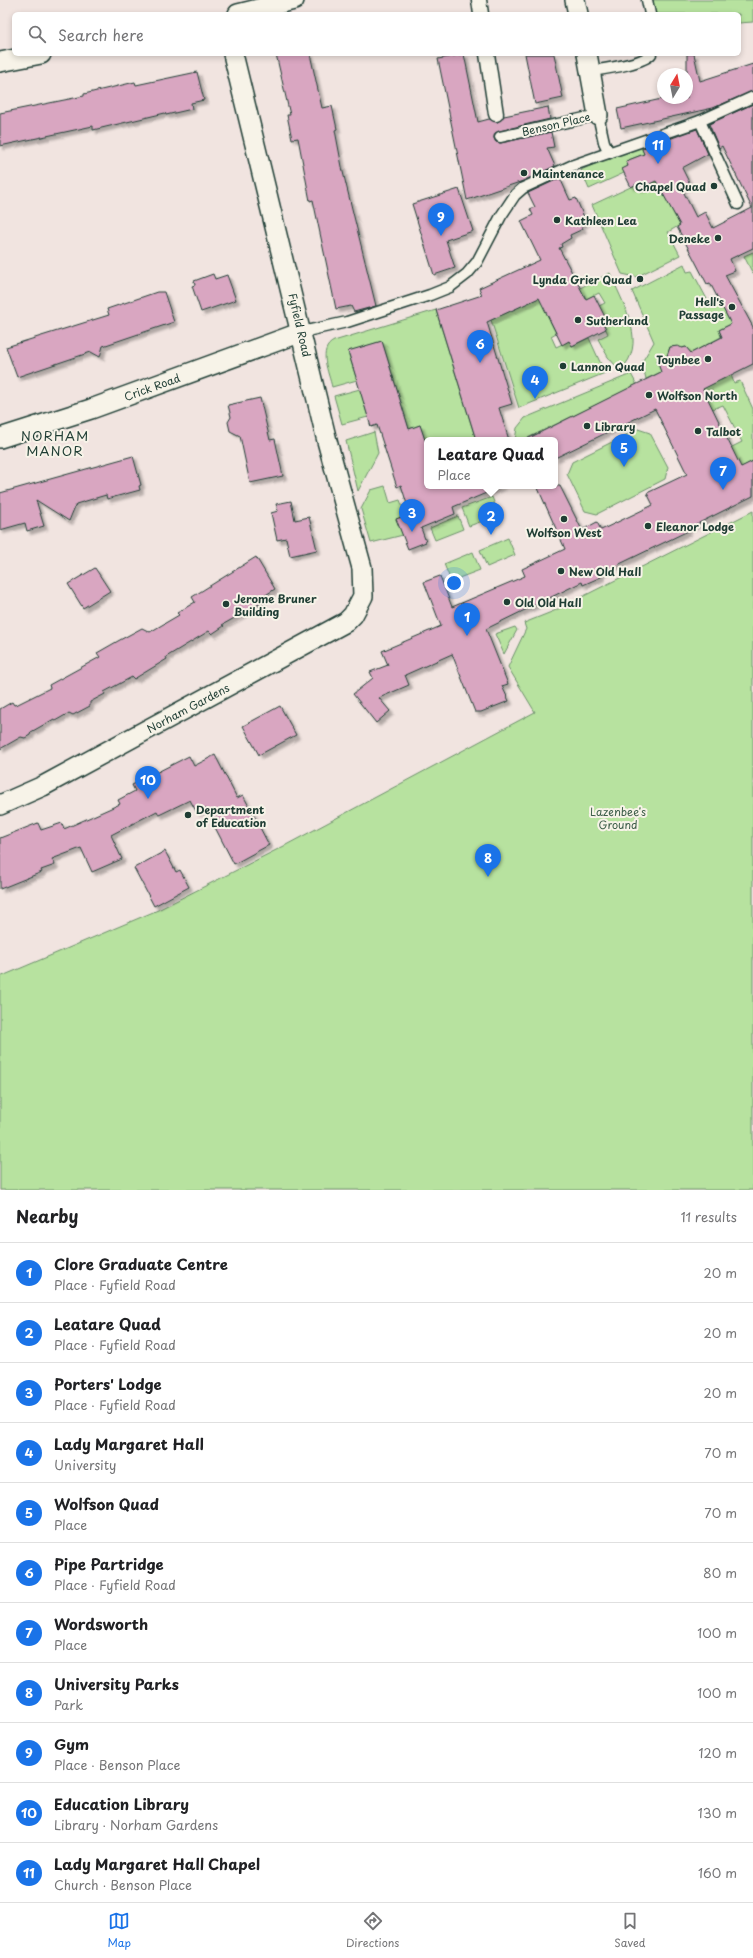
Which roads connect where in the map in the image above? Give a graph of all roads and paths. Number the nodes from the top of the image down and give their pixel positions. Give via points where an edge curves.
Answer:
1 (294, 0) edge
2 (479, 0) edge
3 (575, 0) edge
4 (647, 0) edge
5 (246, 12) edge
6 (481, 12) edge
7 (578, 12) edge
8 (650, 12) edge
9 (31, 56) edge
10 (233, 56) edge
11 (487, 56) edge
12 (650, 56) edge
13 (0, 62) edge
14 (589, 63) edge
15 (753, 97) edge
16 (496, 114) dead end
17 (598, 115) junction
18 (700, 121) junction
19 (500, 137) dead end
20 (609, 153) junction
21 (738, 204) dead end
22 (302, 332) junction
23 (0, 438) edge
24 (363, 596) joint
25 (0, 805) edge

1 - 5 street
2 - 6 street
3 - 7 street
4 - 8 lane
9 - 13 street
10 - 22 street, Fyfield Road
11 - 16 street
12 - 14 lane via 637,61
14 - 17 street, Benson Place
15 - 18 lane
17 - 19 lane, Benson Place
17 - 20 lane
18 - 20 lane
18 - 21 lane
20 - 22 lane via 571,166 519,192 500,216 476,262 467,274 450,287 347,322
22 - 23 street, Crick Road via 92,409
22 - 24 street, Fyfield Road via 327,441 362,568
24 - 25 street, Norham Gardens via 353,615 346,622 43,786

